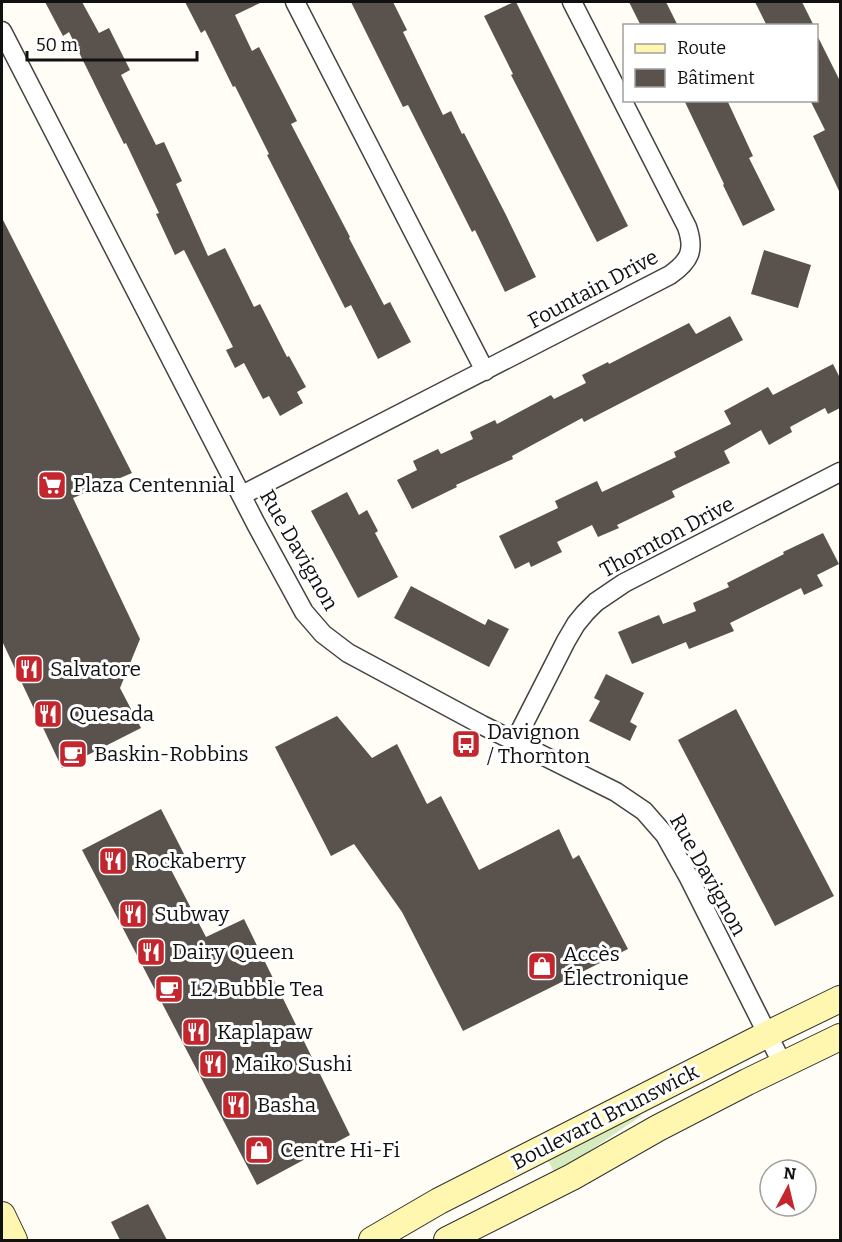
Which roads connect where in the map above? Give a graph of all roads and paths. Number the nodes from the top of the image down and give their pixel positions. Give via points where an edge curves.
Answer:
1 (295, 2) edge
2 (572, 2) edge
3 (2, 31) edge
4 (623, 102) edge
5 (623, 102) edge
6 (485, 371) junction
7 (840, 472) edge
8 (242, 495) junction
9 (515, 741) junction
10 (840, 999) edge
11 (768, 1034) junction
12 (840, 1036) edge
13 (783, 1065) junction
14 (2, 1215) edge
15 (14, 1240) edge
16 (372, 1240) edge
17 (447, 1240) edge

1 - 6 street
2 - 5 street, Fountain Drive
3 - 8 street, Rue Davignon
4 - 6 street, Fountain Drive via 687,227 691,237 689,256 670,275
6 - 8 street, Fountain Drive
7 - 9 street, Thornton Drive via 624,583 596,602 566,641
8 - 9 street, Rue Davignon via 295,597 323,634 371,666
9 - 11 street, Rue Davignon via 616,792 651,818 688,876
10 - 11 street, Boulevard Brunswick
11 - 13 street, Rue Davignon
11 - 16 street, Boulevard Brunswick via 439,1201
12 - 13 street, Boulevard Brunswick
13 - 17 street, Boulevard Brunswick
14 - 15 street

